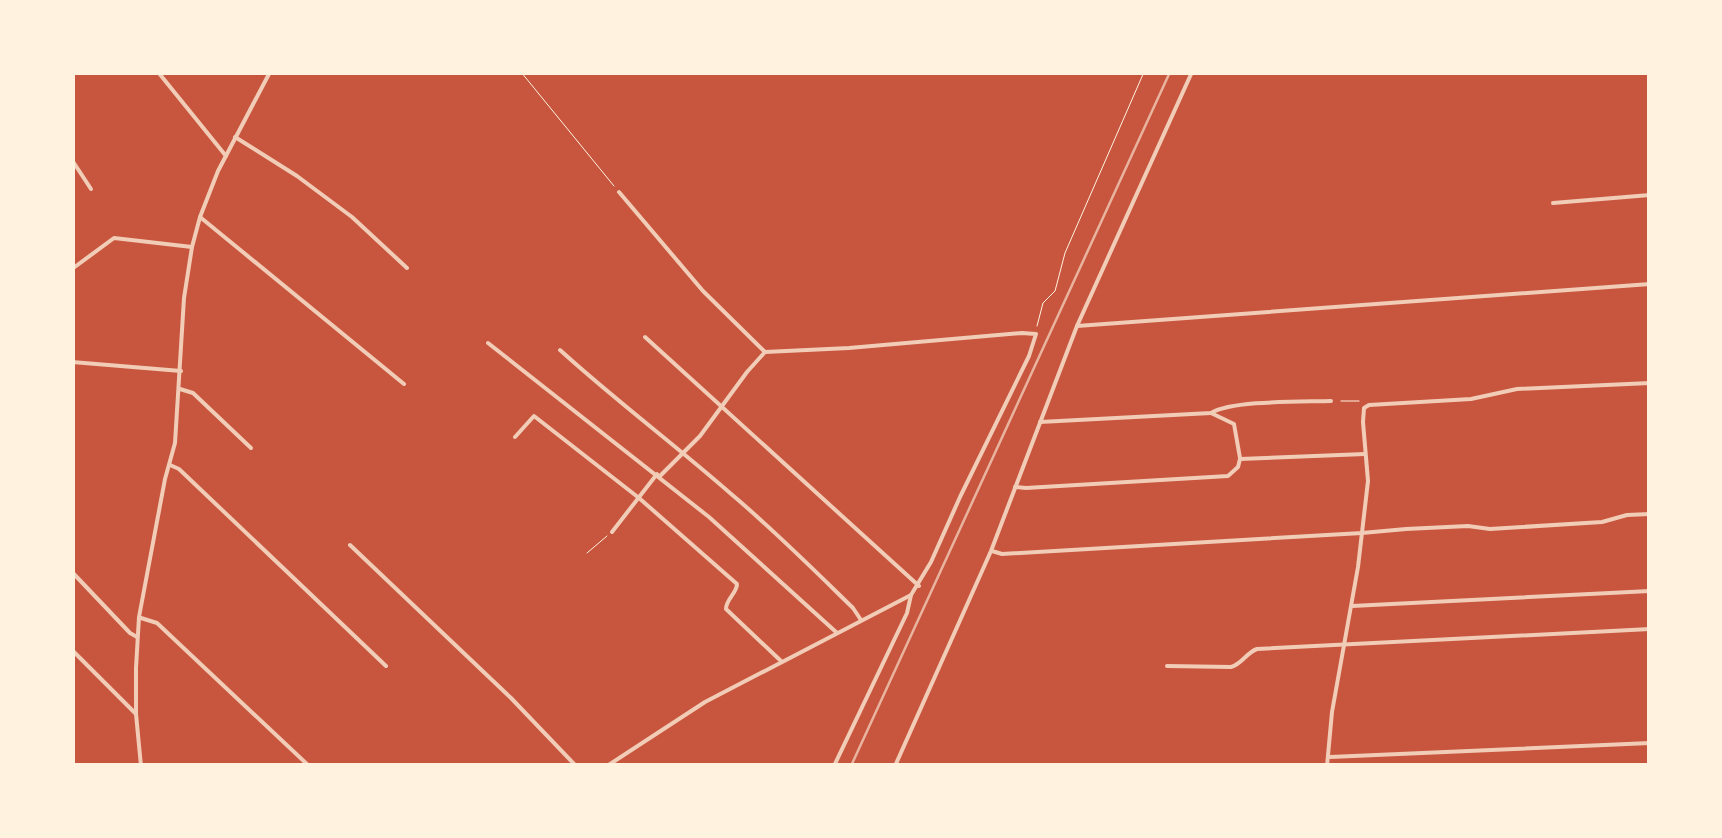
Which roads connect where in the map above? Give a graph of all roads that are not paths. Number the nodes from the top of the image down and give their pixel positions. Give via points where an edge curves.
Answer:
1 (158, 72) edge
2 (270, 72) edge
3 (1192, 72) edge
4 (235, 137) junction
5 (226, 156) junction
6 (72, 160) edge
7 (91, 189) dead end
8 (619, 192) road end
9 (1650, 194) edge
10 (1553, 203) dead end
11 (200, 217) junction
12 (192, 247) junction
13 (72, 268) edge
14 (407, 268) dead end
15 (1650, 284) edge
16 (1077, 326) junction
17 (645, 336) dead end
18 (488, 343) dead end
19 (560, 350) dead end
20 (765, 352) junction
21 (72, 362) edge
22 (181, 372) junction
23 (1650, 383) edge
24 (404, 384) dead end
25 (180, 389) junction
26 (1331, 401) road end
27 (722, 408) junction
28 (1211, 413) junction
29 (1040, 422) junction
30 (515, 437) dead end
31 (252, 448) dead end
32 (683, 453) junction
33 (1366, 454) junction
34 (1240, 459) junction
35 (170, 465) junction
36 (658, 475) junction
37 (1015, 487) junction
38 (639, 498) junction
39 (1650, 514) edge
40 (612, 532) road end
41 (1362, 534) junction
42 (350, 545) dead end
43 (992, 552) junction
44 (72, 572) edge
45 (918, 586) junction
46 (1650, 591) edge
47 (911, 595) junction
48 (1352, 606) junction
49 (139, 617) junction
50 (861, 620) junction
51 (1650, 629) edge
52 (836, 632) junction
53 (137, 637) junction
54 (1346, 644) junction
55 (72, 650) edge
56 (782, 661) junction
57 (386, 666) dead end
58 (1167, 666) dead end
59 (136, 714) junction
60 (1650, 743) edge
61 (1328, 757) junction
62 (141, 766) edge
63 (308, 766) edge
64 (576, 766) edge
65 (608, 766) edge
66 (834, 766) edge
67 (895, 766) edge
68 (1327, 766) edge

1 - 5 street
2 - 4 street
3 - 16 street
4 - 5 street
4 - 14 street via 352,217
5 - 11 street
6 - 7 street
8 - 20 street
9 - 10 street
11 - 12 street
11 - 24 street
12 - 13 street via 114,238
12 - 22 street
15 - 16 street
16 - 29 street
17 - 27 street
18 - 36 street
19 - 32 street
20 - 27 street
20 - 45 street via 1036,334
21 - 22 street
22 - 25 street
23 - 33 street via 1517,389 1471,400 1365,407
25 - 31 street via 193,393
25 - 35 street
26 - 28 street
27 - 32 street
27 - 45 street
28 - 29 street
28 - 34 street via 1234,424
29 - 37 street
30 - 38 street via 534,416
32 - 36 street
32 - 50 street via 789,545
33 - 34 street
33 - 41 street
34 - 37 street via 1228,476
35 - 49 street
35 - 57 street
36 - 38 street
36 - 52 street
37 - 43 street
38 - 40 street
38 - 56 street via 737,584 726,609
39 - 41 street
41 - 43 street
41 - 48 street
42 - 64 street
43 - 67 street
44 - 53 street
45 - 47 street
46 - 48 street
47 - 50 street
47 - 66 street
48 - 54 street
49 - 53 street
49 - 63 street via 157,623
50 - 52 street
51 - 54 street
52 - 56 street
53 - 59 street
54 - 58 street via 1257,649 1231,667
54 - 61 street
55 - 59 street
56 - 65 street
59 - 62 street
60 - 61 street
61 - 68 street

